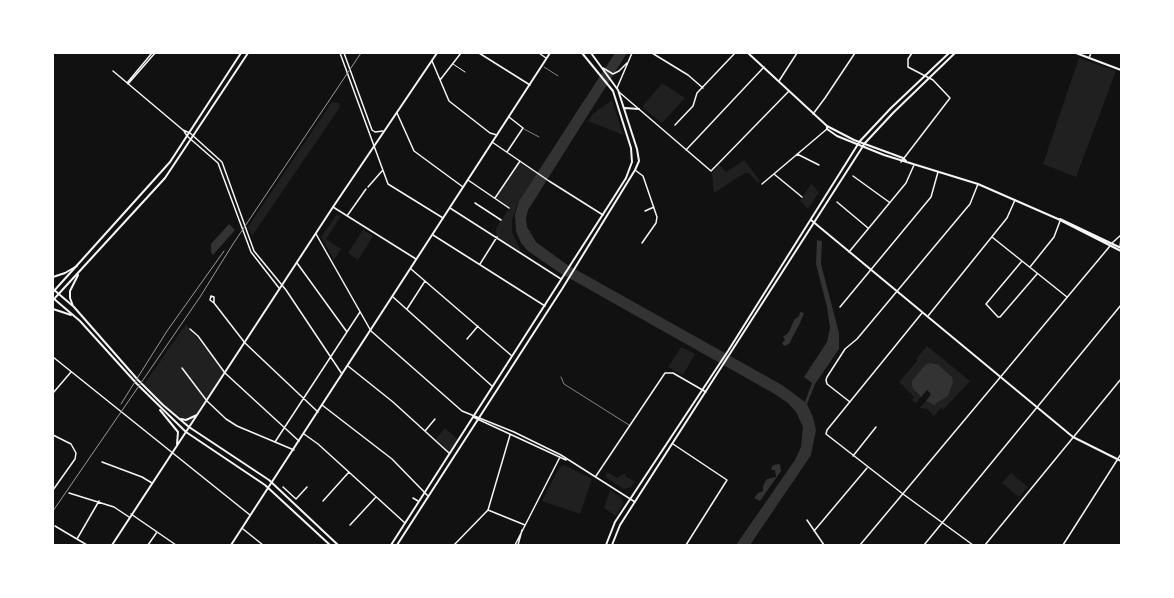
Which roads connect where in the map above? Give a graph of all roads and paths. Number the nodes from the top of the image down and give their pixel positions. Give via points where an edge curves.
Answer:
1 (154, 53) edge
2 (241, 53) edge
3 (248, 53) edge
4 (340, 53) edge
5 (344, 53) edge
6 (437, 53) edge
7 (461, 53) edge
8 (479, 53) edge
9 (539, 53) edge
10 (550, 53) edge
11 (582, 53) edge
12 (591, 53) edge
13 (632, 53) edge
14 (652, 53) edge
15 (735, 53) edge
16 (749, 53) edge
17 (797, 53) edge
18 (855, 53) edge
19 (912, 53) edge
20 (949, 53) edge
21 (954, 53) edge
22 (1076, 53) edge
23 (1091, 53) edge
24 (547, 58) junction
25 (1089, 58) junction
26 (630, 59) junction
27 (432, 60) junction
28 (453, 64) junction
29 (542, 66) junction
30 (764, 67) junction
31 (603, 68) junction
32 (1121, 70) edge
33 (113, 71) dead end
34 (465, 72) dead end
35 (926, 75) junction
36 (558, 76) dead end
37 (929, 77) junction
38 (440, 80) junction
39 (779, 81) junction
40 (128, 83) junction
41 (530, 85) junction
42 (703, 88) junction
43 (618, 89) junction
44 (789, 91) junction
45 (624, 109) junction
46 (639, 109) junction
47 (397, 113) junction
48 (813, 114) junction
49 (509, 117) junction
50 (674, 125) dead end
51 (828, 126) junction
52 (523, 128) junction
53 (827, 129) junction
54 (183, 130) junction
55 (385, 131) junction
56 (190, 133) junction
57 (497, 135) junction
58 (187, 136) junction
59 (539, 136) dead end
60 (194, 137) junction
61 (192, 140) junction
62 (860, 141) junction
63 (492, 142) junction
64 (865, 143) junction
65 (858, 145) junction
66 (863, 147) junction
67 (374, 148) junction
68 (686, 150) junction
69 (507, 152) junction
70 (797, 154) junction
71 (903, 158) junction
72 (520, 161) junction
73 (901, 162) junction
74 (907, 162) junction
75 (819, 165) dead end
76 (914, 165) junction
77 (635, 170) junction
78 (382, 171) junction
79 (938, 172) junction
80 (774, 174) junction
81 (853, 176) dead end
82 (468, 180) junction
83 (762, 184) dead end
84 (978, 184) junction
85 (463, 188) junction
86 (802, 197) dead end
87 (495, 198) junction
88 (1016, 200) junction
89 (837, 202) dead end
90 (889, 202) junction
91 (475, 203) dead end
92 (333, 207) junction
93 (654, 207) junction
94 (450, 208) junction
95 (509, 208) dead end
96 (645, 211) dead end
97 (603, 215) junction
98 (347, 216) junction
99 (443, 218) junction
100 (1060, 219) junction
101 (501, 220) dead end
102 (811, 220) junction
103 (814, 223) junction
104 (868, 228) junction
105 (316, 234) junction
106 (433, 235) junction
107 (1121, 235) edge
108 (992, 236) junction
109 (498, 237) junction
110 (1121, 238) edge
111 (642, 243) dead end
112 (1111, 245) junction
113 (1120, 247) edge
114 (1121, 251) edge
115 (849, 252) junction
116 (417, 259) junction
117 (1022, 261) junction
118 (297, 263) junction
119 (480, 264) junction
120 (571, 265) junction
121 (77, 266) junction
122 (575, 267) junction
123 (1030, 267) junction
124 (411, 269) junction
125 (871, 270) junction
126 (1037, 274) junction
127 (78, 275) junction
128 (53, 277) edge
129 (562, 279) junction
130 (425, 281) junction
131 (282, 286) junction
132 (280, 290) junction
133 (53, 291) edge
134 (897, 292) junction
135 (59, 294) junction
136 (393, 297) junction
137 (1067, 298) junction
138 (53, 299) edge
139 (214, 303) dead end
140 (1121, 305) edge
141 (545, 306) junction
142 (74, 307) junction
143 (840, 307) dead end
144 (53, 309) edge
145 (407, 309) junction
146 (360, 312) junction
147 (922, 313) junction
148 (74, 316) junction
149 (927, 316) junction
150 (478, 326) junction
151 (190, 329) dead end
152 (371, 331) junction
153 (347, 332) junction
154 (467, 339) dead end
155 (245, 344) junction
156 (512, 356) junction
157 (53, 357) edge
158 (330, 357) junction
159 (348, 366) junction
160 (182, 368) dead end
161 (71, 372) junction
162 (225, 373) junction
163 (342, 374) junction
164 (561, 377) dead end
165 (1000, 377) junction
166 (1121, 379) edge
167 (492, 386) junction
168 (703, 390) junction
169 (706, 392) junction
170 (53, 393) edge
171 (303, 398) junction
172 (207, 401) junction
173 (850, 402) junction
174 (322, 406) junction
175 (159, 407) junction
176 (1036, 407) junction
177 (318, 412) junction
178 (198, 414) junction
179 (473, 416) junction
180 (478, 418) junction
181 (179, 419) junction
182 (436, 419) dead end
183 (630, 426) junction
184 (189, 427) junction
185 (876, 427) dead end
186 (284, 428) junction
187 (424, 430) junction
188 (186, 432) junction
189 (304, 434) junction
190 (510, 434) junction
191 (53, 435) edge
192 (1073, 438) junction
193 (299, 441) junction
194 (275, 442) junction
195 (673, 444) junction
196 (177, 446) junction
197 (294, 450) junction
198 (172, 453) junction
199 (449, 453) junction
200 (1121, 454) edge
201 (560, 456) junction
202 (853, 456) junction
203 (1117, 459) junction
204 (1121, 461) edge
205 (102, 462) dead end
206 (868, 468) junction
207 (349, 472) junction
208 (596, 476) junction
209 (152, 483) junction
210 (272, 483) junction
211 (284, 487) dead end
212 (307, 487) dead end
213 (269, 488) junction
214 (53, 490) edge
215 (69, 493) dead end
216 (424, 493) junction
217 (902, 494) junction
218 (428, 496) junction
219 (376, 497) junction
220 (413, 498) dead end
221 (631, 499) junction
222 (99, 501) junction
223 (323, 501) dead end
224 (418, 502) junction
225 (635, 502) junction
226 (488, 510) junction
227 (131, 514) junction
228 (251, 516) junction
229 (129, 517) junction
230 (807, 520) dead end
231 (405, 523) junction
232 (942, 523) junction
233 (350, 525) dead end
234 (525, 525) junction
235 (54, 526) dead end
236 (242, 529) junction
237 (522, 530) junction
238 (814, 531) junction
239 (157, 532) junction
240 (77, 539) junction
241 (87, 545) edge
242 (112, 545) edge
243 (148, 545) edge
244 (176, 545) edge
245 (231, 545) edge
246 (263, 545) edge
247 (330, 545) edge
248 (338, 545) edge
249 (391, 545) edge
250 (397, 545) edge
251 (454, 545) edge
252 (515, 545) edge
253 (518, 545) edge
254 (606, 545) edge
255 (612, 545) edge
256 (686, 545) edge
257 (824, 545) edge
258 (860, 545) edge
259 (924, 545) edge
260 (973, 545) edge
261 (985, 545) edge
262 (1064, 545) edge

1 - 40 street
2 - 56 main road
3 - 60 main road
4 - 67 street via 362,107
5 - 55 street via 372,130
6 - 27 main road
7 - 28 street
8 - 41 street
9 - 24 street
10 - 24 main road
11 - 97 main road via 613,91 631,148 632,162 626,178
12 - 31 main road
13 - 26 street
14 - 42 street via 688,75
15 - 42 street
16 - 30 main road
17 - 39 street
18 - 48 street
19 - 35 street via 908,59 908,66
20 - 35 main road
21 - 37 main road
22 - 25 main road
23 - 25 street
24 - 29 main road
25 - 32 main road
26 - 31 street via 616,73 610,74
26 - 43 street
27 - 38 street
27 - 47 main road
28 - 34 street
28 - 38 street
29 - 36 lane
29 - 41 main road
30 - 39 main road
30 - 68 street
31 - 43 main road
33 - 40 street
35 - 37 street
35 - 62 main road
37 - 64 main road
37 - 71 street via 950,98
38 - 57 street via 453,105
39 - 44 main road
40 - 54 street
41 - 49 main road
42 - 50 street via 696,95 690,110
43 - 45 main road
43 - 46 street
44 - 48 main road
44 - 68 street via 711,171
45 - 46 main road
45 - 77 main road via 637,149 638,161
46 - 68 street
47 - 55 main road
47 - 85 street via 414,150
48 - 51 main road
49 - 52 street
49 - 57 main road
51 - 53 main road
51 - 62 main road
52 - 59 lane
52 - 69 street
53 - 65 main road
53 - 70 street
54 - 56 street
54 - 58 street
55 - 67 main road
56 - 58 main road
56 - 60 street
57 - 63 main road
58 - 61 street
58 - 121 main road via 160,174
60 - 61 main road
60 - 131 street via 222,162 254,251
61 - 127 main road via 165,178
61 - 132 street via 218,163 251,252
62 - 64 main road
62 - 65 main road
63 - 69 street
63 - 82 main road
64 - 66 main road
64 - 71 main road
65 - 66 main road
65 - 102 main road
66 - 73 main road
66 - 103 main road
67 - 78 street
67 - 92 main road
69 - 72 street
70 - 75 street
70 - 80 street
71 - 73 street
71 - 74 main road
72 - 87 street
72 - 97 street
73 - 74 main road
74 - 76 main road
76 - 79 main road
76 - 90 street via 906,183
77 - 93 street via 643,176
77 - 122 main road
78 - 98 street
78 - 99 street via 390,186
79 - 84 main road
79 - 125 street via 931,197
80 - 83 street
80 - 86 street
81 - 90 street
82 - 85 main road
82 - 87 street
84 - 88 main road
84 - 134 street via 971,203
85 - 94 main road
87 - 95 street
88 - 100 main road
88 - 108 street via 1009,216
89 - 104 street
90 - 104 street
91 - 101 street
92 - 98 street
92 - 105 main road
93 - 96 street
93 - 111 street via 656,223
94 - 99 main road
94 - 109 street
97 - 120 main road
98 - 116 street
99 - 106 main road
100 - 112 main road
100 - 123 street via 1054,237
102 - 103 main road
102 - 168 main road
103 - 115 main road
103 - 169 main road
104 - 115 street
105 - 118 main road
105 - 146 street
106 - 116 main road
106 - 119 street
107 - 112 street
108 - 117 street
108 - 149 street
109 - 119 street
109 - 129 street
110 - 113 street
112 - 113 main road
112 - 114 main road
112 - 137 street
115 - 125 main road
116 - 124 main road
117 - 123 street
117 - 126 street via 986,304 998,317
118 - 131 main road
118 - 153 street
119 - 141 street
120 - 122 main road
120 - 129 main road
121 - 128 main road
121 - 133 main road
122 - 180 main road
123 - 126 street
124 - 130 street
124 - 136 main road
125 - 134 main road
125 - 143 street
126 - 137 street
127 - 135 main road
127 - 142 main road via 70,291
129 - 141 main road
130 - 145 street
130 - 150 street
131 - 132 main road
131 - 158 street
132 - 155 main road
133 - 135 main road
134 - 147 main road
134 - 173 street via 857,339 845,349 826,379 827,384
135 - 138 main road
135 - 142 main road
136 - 145 street
136 - 152 main road
137 - 165 street
138 - 148 main road
139 - 155 street
140 - 176 street
141 - 156 main road
142 - 181 main road via 143,386
144 - 148 main road
145 - 167 street
146 - 152 street
146 - 153 street
147 - 149 main road
147 - 173 street
148 - 175 main road
149 - 165 main road
150 - 154 street
150 - 156 street
151 - 162 street
152 - 159 main road
152 - 179 street via 462,411
153 - 158 street
155 - 162 main road
155 - 171 street
156 - 167 main road
157 - 161 street
158 - 163 street
158 - 171 street
159 - 163 main road
159 - 187 street
160 - 172 street
161 - 170 street
161 - 198 street
162 - 172 main road
162 - 186 street
163 - 174 main road
164 - 183 lane via 564,384
165 - 176 main road
165 - 217 street
166 - 192 street
167 - 179 main road
168 - 169 street
168 - 183 street via 673,373 666,373
168 - 221 main road
169 - 195 main road
171 - 177 street
171 - 186 street
172 - 178 main road
172 - 194 street via 237,426
173 - 202 street via 826,431 828,437
174 - 177 main road
174 - 216 street via 392,459
175 - 188 main road
175 - 196 main road via 164,417 178,432
176 - 192 main road
176 - 232 street
177 - 189 main road
178 - 181 main road via 186,420
178 - 184 main road
179 - 180 street
179 - 199 main road
180 - 190 street
180 - 201 street
180 - 218 main road
181 - 184 main road
182 - 187 street
183 - 208 street
184 - 188 main road
184 - 210 main road
185 - 202 street
186 - 193 street
186 - 194 street
187 - 199 street
188 - 196 main road
188 - 213 main road
189 - 193 main road
189 - 207 street
190 - 201 street
190 - 226 street
191 - 214 street via 71,444 76,452 74,460
192 - 203 main road
192 - 261 street
193 - 197 main road
194 - 197 street
195 - 225 main road
195 - 256 street via 727,480
196 - 198 main road
197 - 210 main road
198 - 209 main road
198 - 228 street
199 - 216 main road
200 - 203 street
201 - 208 street
201 - 234 street
202 - 206 street
203 - 204 main road
203 - 262 street
205 - 209 street
206 - 217 street
206 - 238 street
207 - 219 street
207 - 223 street
208 - 221 street
209 - 227 main road
210 - 213 main road
210 - 248 main road
211 - 212 street via 296,498
213 - 228 main road
213 - 247 main road
215 - 222 street
216 - 218 street
216 - 224 main road
217 - 232 street
217 - 258 street
218 - 250 main road
219 - 231 street
219 - 233 street
220 - 224 street
221 - 225 street
221 - 254 main road via 615,522
222 - 229 street via 114,506
222 - 240 street
224 - 231 main road
225 - 255 main road via 620,524
226 - 234 street
226 - 251 street
227 - 229 main road
227 - 239 street
228 - 236 main road
229 - 242 main road
230 - 238 street
231 - 249 main road
232 - 259 street
232 - 260 street
234 - 237 street
235 - 240 street
236 - 245 main road
236 - 246 street
237 - 252 street
237 - 253 street
238 - 257 street
239 - 243 street
239 - 244 street
240 - 241 street

